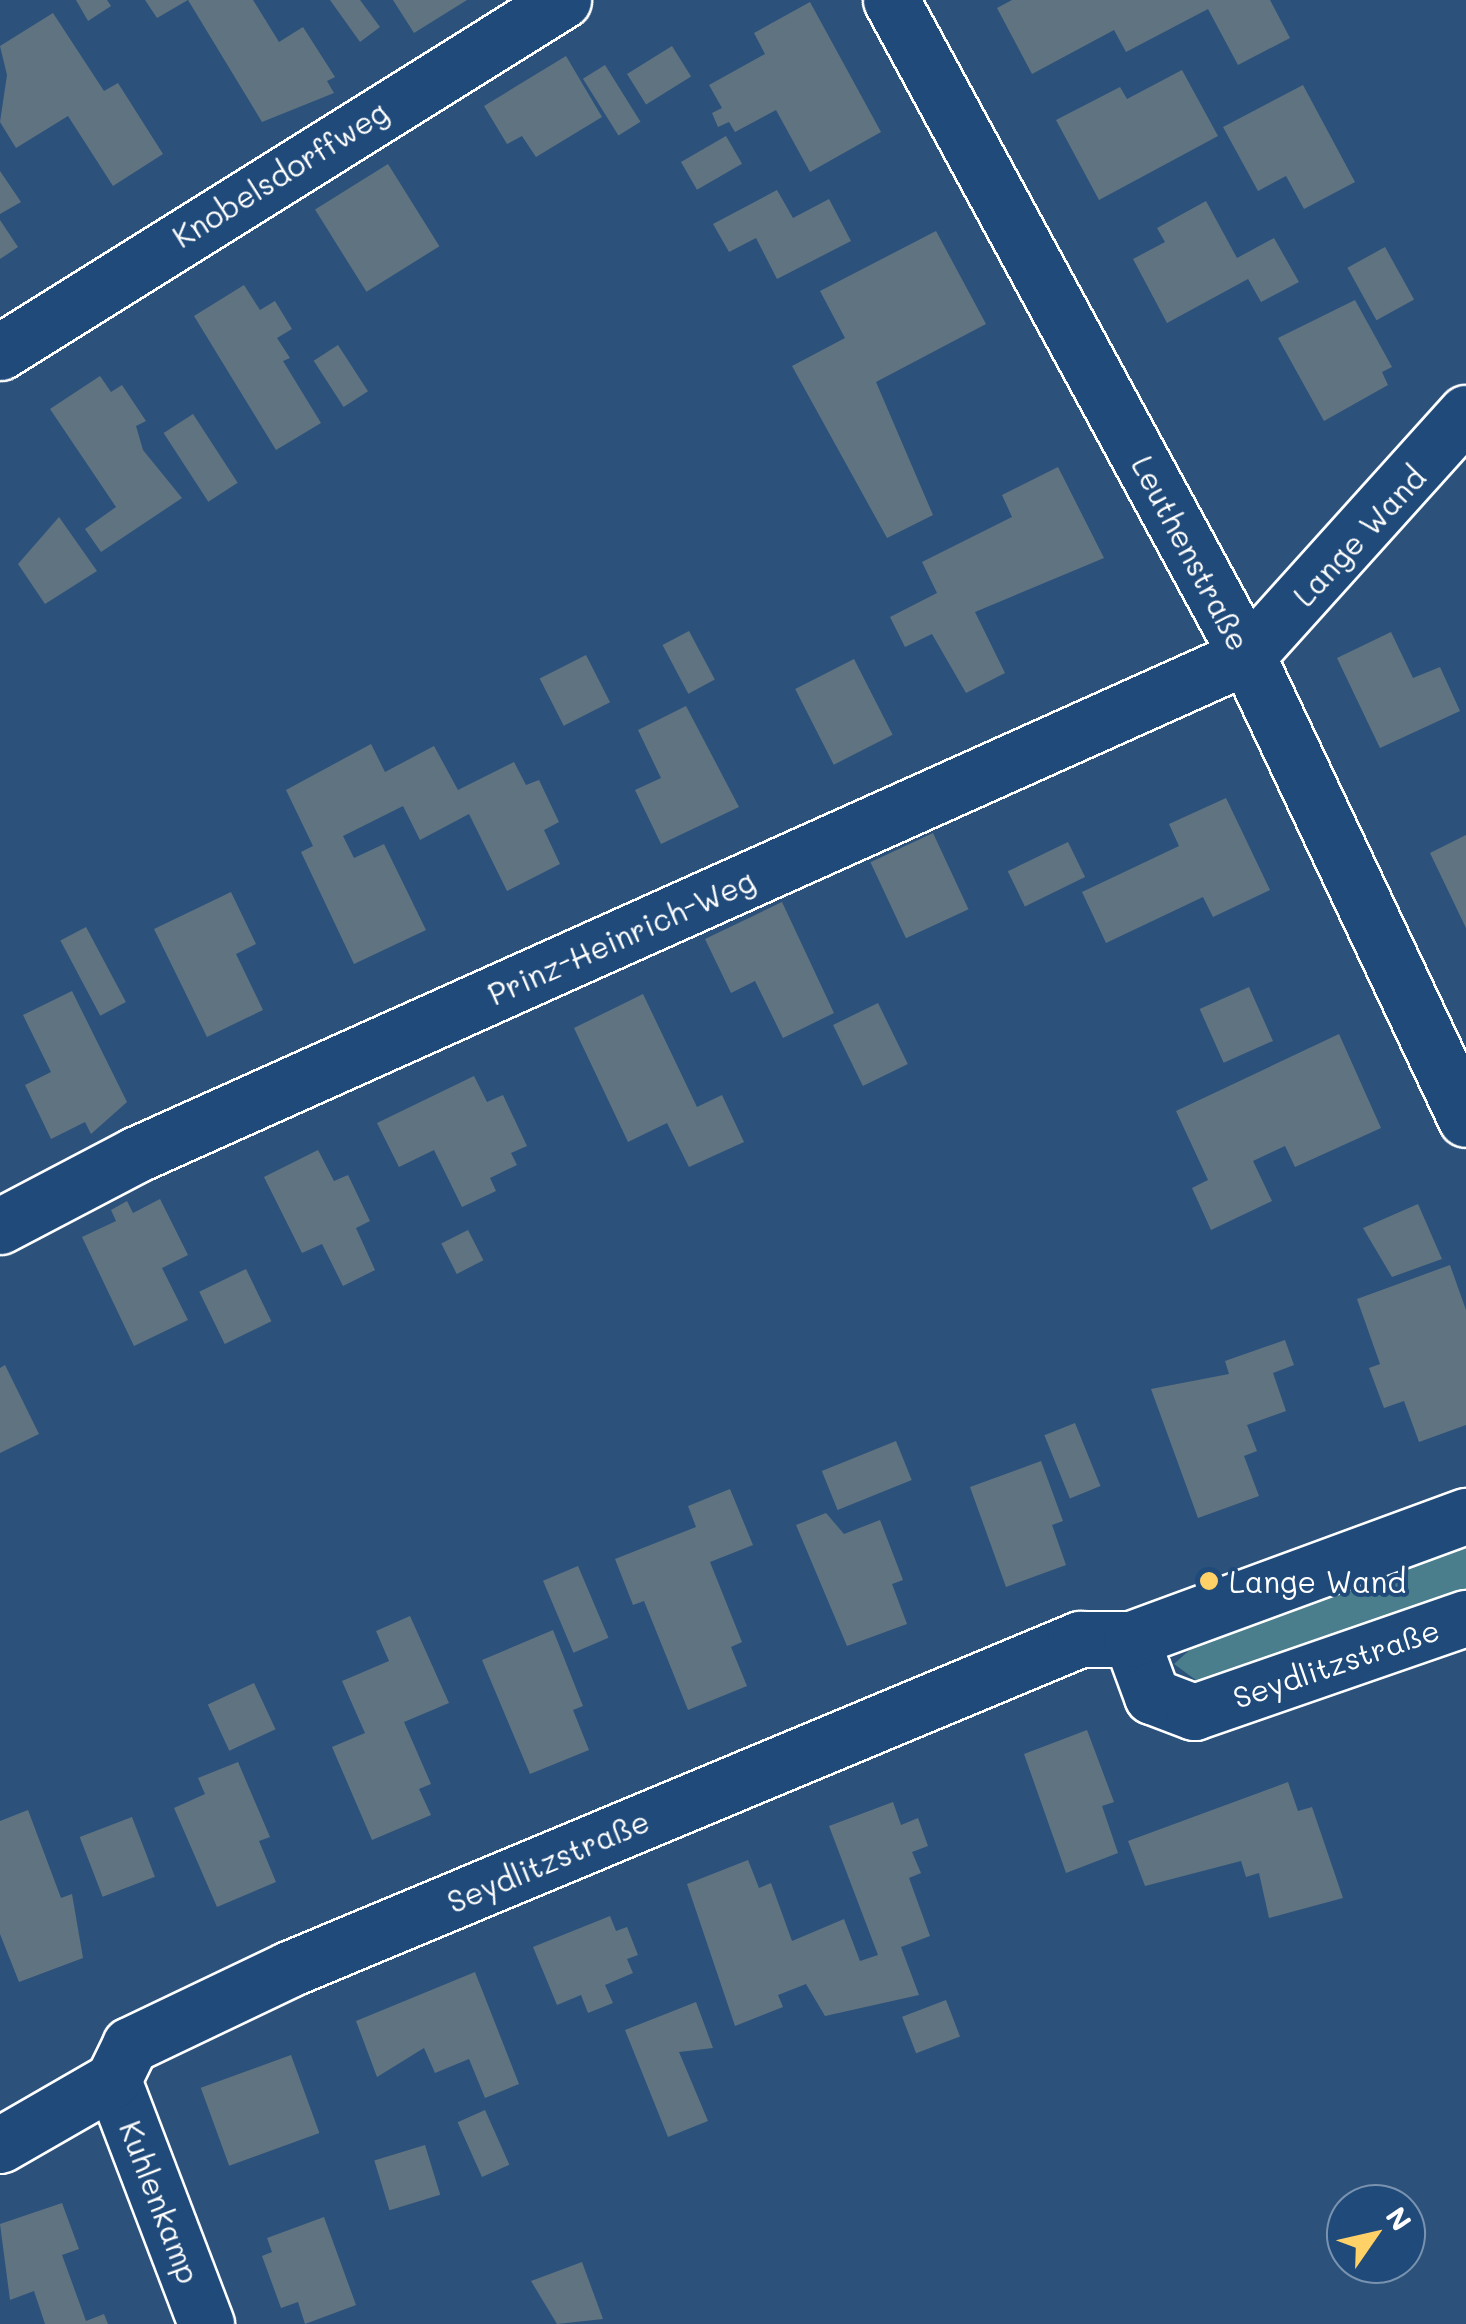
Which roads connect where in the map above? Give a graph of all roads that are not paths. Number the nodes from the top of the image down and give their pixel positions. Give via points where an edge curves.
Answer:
1 (563, 0) edge
2 (891, 0) edge
3 (0, 352) edge
4 (1466, 413) edge
5 (1247, 656) junction
6 (1466, 1119) edge
7 (0, 1226) edge
8 (1466, 1516) edge
9 (1466, 1618) edge
10 (1130, 1638) junction
11 (113, 2080) junction
12 (0, 2146) edge
13 (206, 2324) edge

1 - 3 street, Knobelsdorffweg
2 - 5 street, Leuthenstraße
4 - 5 street, Lange Wand
5 - 6 street, Leuthenstraße
5 - 7 street, Prinz-Heinrich-Weg via 135,1155
8 - 10 street, Seydlitzstraße
9 - 10 street, Seydlitzstraße via 1194,1712 1152,1696
10 - 11 street, Seydlitzstraße via 1080,1639 290,1970 130,2045
11 - 12 street, Seydlitzstraße
11 - 13 street, Kuhlenkamp

